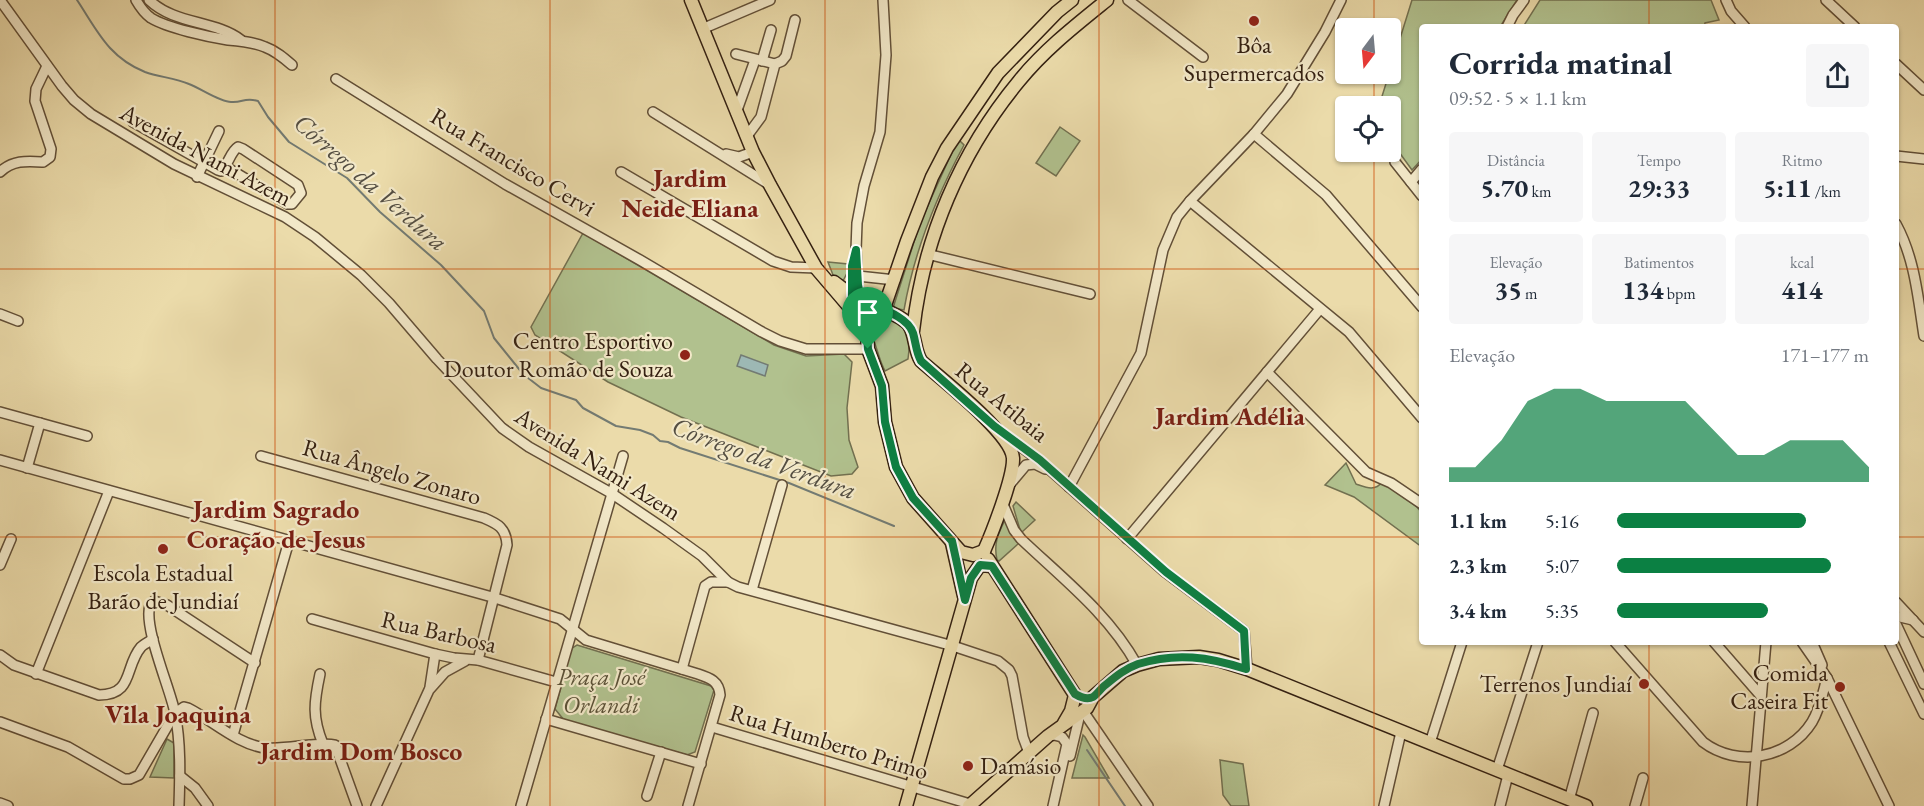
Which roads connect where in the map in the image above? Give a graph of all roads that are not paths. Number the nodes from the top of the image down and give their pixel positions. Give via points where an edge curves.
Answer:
1 (2, 0) edge
2 (136, 0) edge
3 (149, 0) edge
4 (691, 0) edge
5 (770, 0) edge
6 (884, 0) edge
7 (1107, 0) edge
8 (1128, 0) edge
9 (1341, 0) edge
10 (1524, 0) edge
11 (1726, 0) edge
12 (1826, 0) edge
13 (1071, 1) edge
14 (1731, 11) junction
15 (795, 20) dead end
16 (1509, 24) edge
17 (1734, 24) edge
18 (1742, 24) edge
19 (1852, 24) edge
20 (1073, 28) junction
21 (702, 29) junction
22 (771, 30) dead end
23 (240, 40) junction
24 (736, 54) dead end
25 (1203, 57) dead end
26 (759, 61) junction
27 (775, 64) junction
28 (292, 65) dead end
29 (47, 66) junction
30 (1899, 67) edge
31 (336, 79) dead end
32 (1924, 90) edge
33 (653, 112) dead end
34 (736, 113) junction
35 (969, 114) junction
36 (133, 122) dead end
37 (219, 131) dead end
38 (1254, 135) junction
39 (747, 136) junction
40 (977, 141) junction
41 (718, 152) junction
42 (753, 152) junction
43 (1899, 156) edge
44 (1924, 159) edge
45 (205, 162) junction
46 (1395, 162) dead end
47 (226, 167) junction
48 (0, 172) edge
49 (621, 172) dead end
50 (1419, 172) edge
51 (197, 177) junction
52 (1410, 182) junction
53 (770, 185) junction
54 (1419, 192) edge
55 (1190, 201) junction
56 (1899, 230) edge
57 (856, 250) junction
58 (927, 254) junction
59 (819, 272) junction
60 (858, 276) junction
61 (895, 280) junction
62 (1090, 294) dead end
63 (857, 298) junction
64 (1419, 304) edge
65 (1320, 309) junction
66 (883, 311) junction
67 (0, 314) edge
68 (18, 321) dead end
69 (865, 328) junction
70 (913, 331) junction
71 (1924, 336) edge
72 (868, 349) junction
73 (1267, 372) junction
74 (0, 412) edge
75 (1419, 414) edge
76 (40, 423) junction
77 (994, 426) junction
78 (87, 436) dead end
79 (261, 456) dead end
80 (622, 456) dead end
81 (0, 460) edge
82 (27, 468) junction
83 (1052, 473) junction
84 (782, 485) dead end
85 (1070, 487) junction
86 (109, 491) junction
87 (611, 493) junction
88 (1003, 498) junction
89 (1419, 502) edge
90 (11, 538) dead end
91 (1127, 539) junction
92 (289, 541) junction
93 (952, 541) junction
94 (984, 551) junction
95 (0, 565) edge
96 (992, 566) junction
97 (728, 582) junction
98 (752, 590) junction
99 (492, 597) junction
100 (965, 600) junction
101 (1899, 605) edge
102 (1899, 616) edge
103 (312, 619) dead end
104 (1915, 621) junction
105 (572, 630) junction
106 (1899, 631) edge
107 (1924, 632) edge
108 (153, 639) junction
109 (1461, 645) edge
110 (1537, 645) edge
111 (1618, 645) edge
112 (1717, 645) edge
113 (1766, 645) edge
114 (1804, 645) edge
115 (1813, 645) edge
116 (1890, 645) edge
117 (953, 646) junction
118 (435, 654) junction
119 (0, 655) edge
120 (473, 660) junction
121 (255, 663) junction
122 (1137, 665) junction
123 (682, 669) junction
124 (1246, 669) junction
125 (1917, 670) junction
126 (36, 674) junction
127 (320, 674) dead end
128 (1905, 675) junction
129 (1827, 678) junction
130 (556, 682) junction
131 (1924, 684) edge
132 (429, 690) junction
133 (1075, 694) junction
134 (1761, 696) junction
135 (1093, 697) junction
136 (1082, 712) junction
137 (175, 713) junction
138 (1593, 713) dead end
139 (1924, 714) edge
140 (546, 719) junction
141 (0, 722) edge
142 (1064, 723) junction
143 (712, 727) junction
144 (1401, 732) junction
145 (233, 735) junction
146 (1048, 736) junction
147 (1430, 743) junction
148 (323, 744) junction
149 (661, 753) junction
150 (1029, 753) junction
151 (1756, 757) junction
152 (701, 764) junction
153 (1502, 772) junction
154 (1061, 774) junction
155 (180, 776) junction
156 (1642, 778) dead end
157 (911, 787) junction
158 (647, 796) dead end
159 (1569, 800) junction
160 (0, 803) edge
161 (970, 805) edge
162 (8, 806) edge
163 (179, 806) edge
164 (208, 806) edge
165 (357, 806) edge
166 (376, 806) edge
167 (521, 806) edge
168 (688, 806) edge
169 (906, 806) edge
170 (1053, 806) edge
171 (1148, 806) edge
172 (1384, 806) edge
173 (1500, 806) edge
174 (1586, 806) edge
175 (1635, 806) edge
176 (1752, 806) edge
177 (1889, 806) edge

1 - 29 street, Avenida Nami Azem
2 - 23 street via 149,16 163,23
3 - 23 street via 167,13 233,34
4 - 21 main road
5 - 21 street
6 - 57 street via 886,66 880,132 859,208
7 - 20 main road
8 - 25 street
9 - 38 street via 1287,94
10 - 16 street
11 - 14 street
12 - 19 street
13 - 20 main road via 1065,17
13 - 35 main road via 998,73
14 - 17 street
14 - 18 street
15 - 27 street via 786,56
20 - 40 main road via 1020,80
21 - 34 main road
22 - 26 street
23 - 28 street via 265,46
24 - 26 street
26 - 27 street
26 - 34 street
27 - 39 street via 761,117
29 - 48 street via 35,101 51,149 50,157 43,162 11,164
29 - 51 street, Avenida Nami Azem via 74,100 91,114
30 - 32 street
31 - 72 street, Rua Francisco Cervi via 505,184 762,332 806,350
33 - 41 street
34 - 39 main road
35 - 40 main road via 968,129
35 - 61 main road via 932,177
36 - 45 street
37 - 45 street
38 - 55 street
38 - 64 street via 1326,195
39 - 42 main road
40 - 58 main road via 951,190
41 - 42 street via 739,156
41 - 53 street
42 - 53 main road
43 - 44 street
45 - 47 street via 221,171
45 - 51 street
46 - 52 street
47 - 47 street via 238,147 298,185 301,193 296,202 288,204
49 - 59 street via 773,261
50 - 52 street
51 - 87 street, Avenida Nami Azem via 285,217 315,237 389,303 502,428
52 - 54 street
53 - 59 main road
55 - 65 street
55 - 85 street via 1177,217 1162,250 1141,353
56 - 71 street via 1911,260
57 - 60 street
57 - 63 street via 852,266
58 - 62 street
58 - 70 main road
59 - 63 main road
59 - 69 main road
60 - 61 street
60 - 63 street
61 - 66 main road
63 - 66 main road
63 - 69 main road
65 - 73 street
65 - 75 street via 1349,332
66 - 69 main road
66 - 70 main road via 903,319
67 - 68 street
69 - 72 main road
70 - 77 main road, Rua Atibaia via 921,361
72 - 93 main road via 882,386 885,422 896,467 913,498
73 - 89 street via 1366,472
73 - 91 street
74 - 76 street
76 - 78 street
76 - 82 street
77 - 83 street, Rua Atibaia
77 - 88 main road via 1012,458
79 - 99 street, Rua Ângelo Zonaro via 501,526 506,536 505,555
80 - 87 street
81 - 82 street
82 - 86 street
83 - 85 street, Rua Atibaia
83 - 88 street via 1035,464 1026,465
84 - 98 street
85 - 91 street, Rua Atibaia
86 - 92 street
86 - 126 street
87 - 97 street, Avenida Nami Azem via 702,556
87 - 105 street
88 - 94 main road
88 - 122 street via 1021,539 1100,613
90 - 95 street
91 - 124 street, Rua Atibaia via 1244,631
92 - 99 street
92 - 121 street
93 - 94 main road via 964,554
93 - 100 main road
94 - 96 main road
96 - 100 main road via 980,565 971,578
96 - 133 main road
97 - 98 street, Avenida Nami Azem
97 - 123 street via 705,586
98 - 117 street, Avenida Nami Azem
99 - 105 street via 560,619
99 - 120 street
100 - 117 main road
101 - 104 street
102 - 104 street
103 - 118 street, Rua Barbosa
104 - 107 street
105 - 123 street via 586,640
105 - 130 street
106 - 125 street
108 - 121 street via 148,610 152,602 166,605
108 - 126 street via 141,647 126,682 108,695
108 - 137 street
109 - 147 street
110 - 153 street
111 - 151 street via 1702,742 1723,753
112 - 134 street
113 - 134 street
114 - 129 street
115 - 129 street
116 - 128 street
117 - 150 street, Avenida Nami Azem via 998,661 1009,670
117 - 157 main road
118 - 120 street, Rua Barbosa
118 - 132 street
119 - 126 street
120 - 130 street, Rua Barbosa
120 - 132 street via 445,672
121 - 145 street
122 - 124 main road via 1159,659 1199,657
122 - 135 main road via 1123,671
123 - 143 street via 717,684 720,695
124 - 144 main road
125 - 128 street
125 - 131 street
127 - 148 street via 314,706
128 - 139 street
129 - 151 street via 1813,721 1803,735 1791,746
129 - 177 street
130 - 140 street
132 - 166 street
133 - 135 main road
133 - 142 main road
134 - 151 street
135 - 136 main road
136 - 142 main road
136 - 154 street
136 - 171 street
137 - 141 street via 139,775 130,779 68,747
137 - 145 street via 188,708
137 - 155 street
138 - 159 street
140 - 149 street
140 - 167 street
142 - 146 main road
143 - 152 street
143 - 157 street, Rua Humberto Primo
144 - 147 main road
144 - 172 street
145 - 148 street via 265,748
146 - 150 main road
146 - 154 street via 1058,735 1065,740
147 - 153 main road
148 - 165 street via 335,745
149 - 152 street
149 - 158 street
150 - 161 main road
151 - 176 street
152 - 168 street
153 - 159 main road
153 - 173 street
154 - 170 street
155 - 163 street
155 - 164 street
156 - 175 street
157 - 161 street, Rua Humberto Primo
157 - 169 main road
159 - 174 main road
160 - 162 street

